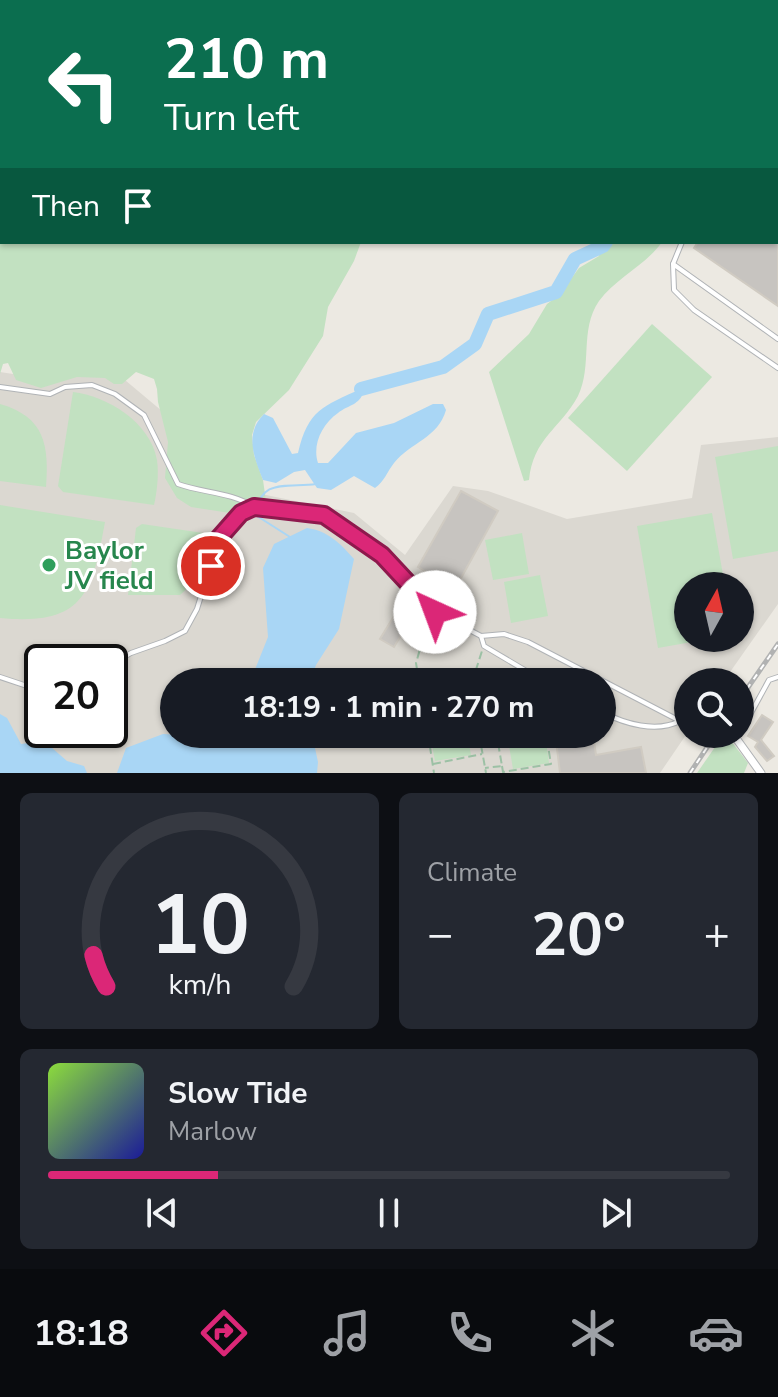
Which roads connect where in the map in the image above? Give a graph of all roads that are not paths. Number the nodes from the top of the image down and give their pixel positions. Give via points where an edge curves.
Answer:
1 (681, 244) edge
2 (673, 264) junction
3 (778, 339) edge
4 (778, 368) edge
5 (0, 387) edge
6 (254, 507) junction
7 (481, 636) junction
8 (128, 655) edge
9 (521, 668) edge
10 (0, 677) edge
11 (778, 677) edge
12 (24, 685) edge
13 (754, 706) edge
14 (674, 718) edge
15 (616, 719) edge
16 (674, 724) edge
17 (745, 748) edge
18 (761, 773) edge

1 - 2 lane
2 - 3 lane
2 - 4 lane via 674,290 694,310
5 - 6 lane via 50,394 92,385 115,394 144,415 178,484 240,498
6 - 7 lane via 324,515 382,555 435,612
6 - 8 lane via 241,513 219,538 185,631
7 - 9 lane via 484,646
7 - 14 lane via 504,634 528,642
10 - 12 lane
11 - 13 lane via 769,680
15 - 16 lane
17 - 18 street

